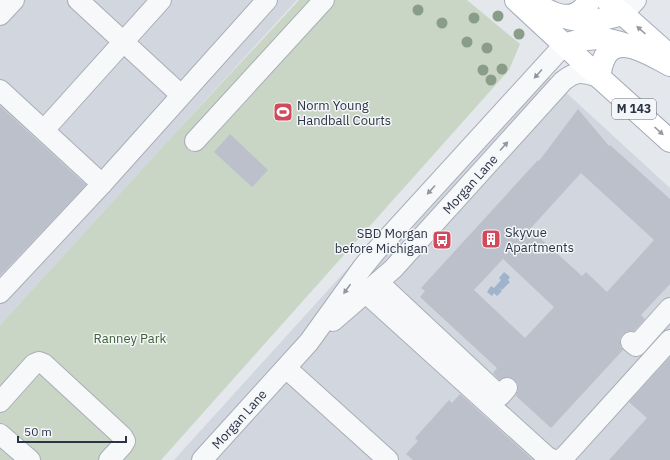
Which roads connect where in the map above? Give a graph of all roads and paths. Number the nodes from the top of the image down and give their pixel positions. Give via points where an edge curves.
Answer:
1 (14, 0) edge
2 (78, 0) edge
3 (161, 0) edge
4 (267, 0) edge
5 (324, 0) edge
6 (516, 0) edge
7 (529, 0) edge
8 (590, 0) edge
9 (622, 5) edge
10 (558, 14) junction
11 (0, 15) edge
12 (123, 42) junction
13 (564, 45) junction
14 (630, 46) junction
15 (670, 56) edge
16 (670, 65) edge
17 (599, 77) junction
18 (0, 90) edge
19 (181, 95) junction
20 (44, 130) junction
21 (194, 141) dead end
22 (670, 141) edge
23 (452, 167) junction
24 (470, 183) junction
25 (102, 184) junction
26 (372, 288) junction
27 (0, 293) edge
28 (670, 308) edge
29 (670, 340) edge
30 (309, 342) junction
31 (631, 342) dead end
32 (286, 368) junction
33 (0, 402) edge
34 (535, 427) dead end
35 (0, 434) edge
36 (30, 460) edge
37 (109, 460) edge
38 (202, 460) edge
39 (388, 460) edge
40 (555, 460) edge

1 - 11 lane
2 - 12 lane
3 - 12 lane
4 - 19 lane
5 - 21 lane
6 - 13 main road, M 143
7 - 10 main road
8 - 10 main road via 584,9 575,15
9 - 10 main road via 594,21 579,21
15 -> 9 main road
12 - 19 lane
12 - 20 lane
13 - 14 main road via 599,38
13 - 17 main road, M 143
13 -> 23 lane, Morgan Lane
14 - 16 main road
14 - 17 main road via 618,46 610,52 603,60
17 -> 22 main road, M 143
24 -> 17 lane, Morgan Lane via 570,75 578,72
18 - 20 lane
19 - 25 lane
20 - 25 lane
23 - 24 lane
23 -> 30 lane, Morgan Lane via 362,267
24 - 26 lane, Morgan Lane via 393,269
25 - 27 lane
26 - 30 lane, Morgan Lane
26 - 34 lane via 504,392
26 - 40 lane via 546,456
28 - 31 lane via 636,346
29 - 40 lane via 566,455
30 - 32 lane, Morgan Lane
32 - 38 lane, Morgan Lane
32 - 39 lane
33 - 37 lane via 34,364 44,364 122,436 125,441
35 - 36 lane

